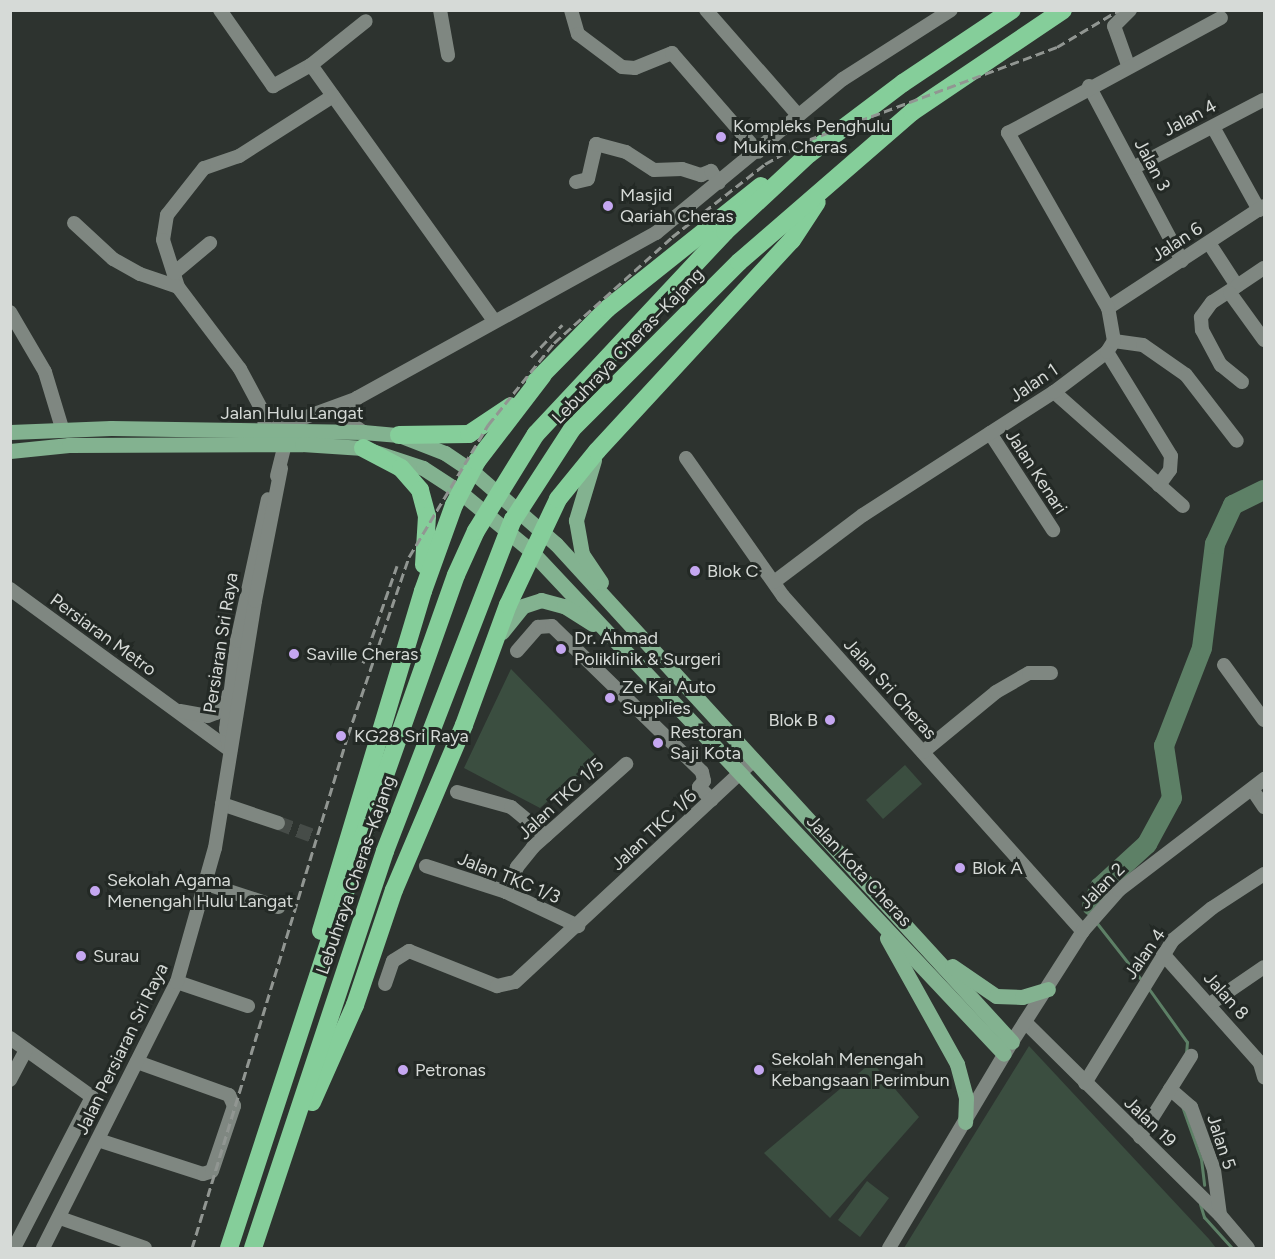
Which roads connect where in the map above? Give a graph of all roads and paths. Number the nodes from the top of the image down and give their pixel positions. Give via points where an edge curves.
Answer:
1 (219, 10) edge
2 (440, 10) edge
3 (571, 10) edge
4 (706, 10) edge
5 (951, 10) edge
6 (1012, 10) edge
7 (1063, 10) edge
8 (1130, 10) edge
9 (1221, 18) dead end
10 (366, 21) dead end
11 (448, 55) dead end
12 (311, 65) junction
13 (1128, 65) junction
14 (1089, 86) junction
15 (333, 96) junction
16 (1263, 100) dead end
17 (798, 115) junction
18 (1213, 127) junction
19 (758, 152) junction
20 (810, 154) junction
21 (1133, 168) junction
22 (832, 181) junction
23 (576, 182) dead end
24 (719, 183) junction
25 (1262, 208) edge
26 (74, 223) dead end
27 (210, 243) dead end
28 (1209, 243) junction
29 (1182, 261) junction
30 (1264, 268) edge
31 (174, 273) junction
32 (178, 287) junction
33 (1233, 289) junction
34 (1108, 308) junction
35 (10, 312) edge
36 (494, 321) junction
37 (1264, 340) edge
38 (1111, 347) junction
39 (543, 375) junction
40 (1242, 382) dead end
41 (1054, 392) junction
42 (357, 398) junction
43 (62, 428) junction
44 (10, 432) edge
45 (265, 432) junction
46 (990, 433) junction
47 (399, 435) junction
48 (363, 440) junction
49 (1237, 441) dead end
50 (285, 444) junction
51 (10, 451) edge
52 (597, 451) junction
53 (686, 458) dead end
54 (281, 469) junction
55 (472, 471) junction
56 (1159, 485) junction
57 (460, 492) junction
58 (1184, 506) dead end
59 (1053, 530) dead end
60 (541, 531) junction
61 (556, 544) joint
62 (531, 551) junction
63 (774, 582) junction
64 (10, 589) edge
65 (423, 591) junction
66 (629, 624) junction
67 (616, 639) junction
68 (494, 644) junction
69 (517, 651) dead end
70 (1224, 665) dead end
71 (1051, 673) dead end
72 (234, 684) junction
73 (175, 710) junction
74 (1264, 720) edge
75 (230, 750) junction
76 (923, 752) junction
77 (754, 760) junction
78 (626, 764) dead end
79 (740, 773) junction
80 (1264, 779) edge
81 (1252, 789) junction
82 (457, 792) dead end
83 (712, 800) junction
84 (222, 804) junction
85 (1264, 807) edge
86 (278, 823) tunnel mouth
87 (546, 836) junction
88 (426, 866) dead end
89 (1264, 874) edge
90 (207, 884) junction
91 (506, 892) junction
92 (278, 907) dead end
93 (876, 917) junction
94 (578, 926) junction
95 (1083, 931) junction
96 (919, 940) junction
97 (1163, 954) junction
98 (1264, 967) edge
99 (177, 982) junction
100 (385, 984) dead end
101 (1048, 989) junction
102 (1210, 1004) junction
103 (248, 1006) dead end
104 (1025, 1022) junction
105 (301, 1027) junction
106 (10, 1038) edge
107 (1008, 1048) junction
108 (26, 1050) junction
109 (1191, 1056) dead end
110 (137, 1062) junction
111 (1263, 1067) edge
112 (10, 1080) edge
113 (1085, 1083) junction
114 (1170, 1089) junction
115 (965, 1122) junction
116 (1140, 1137) junction
117 (98, 1140) junction
118 (39, 1201) junction
119 (1220, 1215) junction
120 (61, 1216) junction
121 (14, 1248) edge
122 (44, 1248) edge
123 (145, 1248) edge
124 (229, 1248) edge
125 (253, 1248) edge
126 (889, 1248) edge
127 (1248, 1248) edge

1 - 12 street via 273,86
2 - 11 street
3 - 19 street via 578,34 622,67 635,68 672,53
4 - 17 street
5 - 17 street via 843,80
6 - 20 highway, Lebuhraya Cheras–Kajang via 903,83
7 - 22 highway, Lebuhraya Cheras–Kajang via 912,112
8 - 13 street via 1114,26
9 - 13 street
10 - 12 street
12 - 15 street
13 - 14 street
14 - 21 street, Jalan 3
14 - 34 street via 1008,133
15 - 31 street via 229,162 213,162 184,190 167,215 164,229 163,240
15 - 36 street
16 - 18 street, Jalan 4
17 - 19 street
18 - 21 street, Jalan 4
18 - 25 street
19 - 24 street
20 - 39 highway via 737,202 614,303
20 - 105 highway, Lebuhraya Cheras–Kajang via 725,232 536,434 476,531 456,575
21 - 29 street, Jalan 3
22 - 52 highway via 792,240
22 - 125 highway, Lebuhraya Cheras–Kajang via 739,262 572,429 513,520 484,585 385,851
23 - 24 street via 588,179 596,144 626,152 654,170 682,169 701,175 711,171
24 - 36 street via 656,233
25 - 28 street, Jalan 6
26 - 32 street via 113,259 140,274
27 - 31 street
28 - 29 street, Jalan 6
28 - 33 street
29 - 34 street, Jalan 6
30 - 33 street
31 - 32 street
32 - 45 street via 240,369 264,414
33 - 37 street
33 - 40 street via 1212,302 1201,317 1202,330 1221,364
34 - 38 street
35 - 43 street via 45,372
36 - 42 street
38 - 41 street, Jalan 1
38 - 49 street via 1143,345 1186,375
38 - 56 street via 1171,456 1170,470
39 - 47 highway via 499,417 469,434
39 - 55 highway
41 - 46 street, Jalan 1
41 - 56 street
42 - 45 street
42 - 48 street via 345,411 347,421
43 - 44 main road, Jalan Hulu Langat
43 - 45 main road, Jalan Hulu Langat
45 - 48 main road, Jalan Hulu Langat
46 - 59 street, Jalan Kenari
46 - 63 street, Jalan 1 via 863,515
47 - 48 main road, Jalan Hulu Langat
47 - 55 main road, Jalan Hulu Langat via 445,453
48 - 50 main road, Jalan Hulu Langat
48 - 57 main road, Jalan Hulu Langat via 423,468
48 - 65 highway via 401,468 420,490 428,516
50 - 51 main road, Jalan Hulu Langat via 69,445
50 - 54 street, Persiaran Sri Raya
52 - 60 highway via 558,499
52 - 66 main road via 577,507 577,537 582,554
53 - 63 street, Jalan Sri Cheras
54 - 72 street, Persiaran Sri Raya via 270,491 244,599
54 - 75 street, Persiaran Sri Raya
55 - 57 highway
55 - 60 main road, Jalan Hulu Langat
56 - 58 street
57 - 62 main road, Jalan Hulu Langat
57 - 65 highway
60 - 61 main road, Jalan Hulu Langat
60 - 62 highway
61 - 66 main road, Jalan Kota Cheras
62 - 67 main road, Jalan Kota Cheras
62 - 68 highway
63 - 76 street, Jalan Sri Cheras
64 - 73 street, Persiaran Metro
65 - 105 highway via 324,919
66 - 77 main road, Jalan Kota Cheras
67 - 68 main road via 564,606 541,600 523,606
67 - 79 main road, Jalan Kota Cheras
68 - 125 highway via 394,890 355,1005 309,1111 266,1227
69 - 83 street via 538,627 552,626 702,772 704,781 699,787
70 - 74 street
71 - 76 street via 1029,674 996,692
72 - 73 street, Persiaran Metro via 216,713 208,716
72 - 75 street, Persiaran Sri Raya via 226,729
73 - 75 street, Persiaran Metro
75 - 84 street, Jalan Persiaran Sri Raya
76 - 95 street, Jalan Sri Cheras
77 - 79 street, Jalan TKC 1/6
77 - 96 main road, Jalan Kota Cheras
78 - 87 street, Jalan TKC 1/5
79 - 83 street, Jalan TKC 1/6
79 - 93 main road, Jalan Kota Cheras
80 - 81 street, Jalan 2
81 - 85 street
81 - 95 street, Jalan 2 via 1119,890
82 - 87 street via 511,807
83 - 94 street, Jalan TKC 1/6
84 - 86 street
84 - 90 street, Jalan Persiaran Sri Raya
87 - 91 street, Jalan TKC 1/5 via 517,867
88 - 91 street, Jalan TKC 1/3
89 - 97 street, Jalan 4 via 1212,908 1173,940
90 - 92 street
90 - 99 street, Jalan Persiaran Sri Raya
91 - 94 street, Jalan TKC 1/3
93 - 107 main road, Jalan Kota Cheras
93 - 115 main road via 957,1064 966,1098
94 - 100 street, Jalan TKC 1/6 via 515,982 497,986 409,951 393,961
95 - 101 street, Jalan 2
96 - 101 main road via 996,996 1022,997
96 - 107 main road, Jalan Kota Cheras
97 - 102 street, Jalan 8
97 - 113 street, Jalan 4
98 - 102 street
99 - 103 street
99 - 110 street, Jalan Persiaran Sri Raya
101 - 104 street, Jalan 2
102 - 111 street, Jalan 8
104 - 107 street, Jalan 2
104 - 113 street, Jalan 19
105 - 124 highway, Lebuhraya Cheras–Kajang
106 - 108 street
107 - 115 street
108 - 112 street
108 - 118 street via 91,1095 91,1102
109 - 114 street
110 - 117 street, Jalan Persiaran Sri Raya
110 - 117 street via 229,1095 232,1100 212,1171 203,1174
113 - 116 street, Jalan 19
114 - 116 street
114 - 119 street, Jalan 5 via 1191,1107 1214,1170
115 - 126 street
116 - 119 street, Jalan 19
117 - 120 street, Jalan Persiaran Sri Raya
118 - 120 street
118 - 121 street
119 - 127 street, Jalan 19
120 - 122 street, Jalan Persiaran Sri Raya
120 - 123 street

